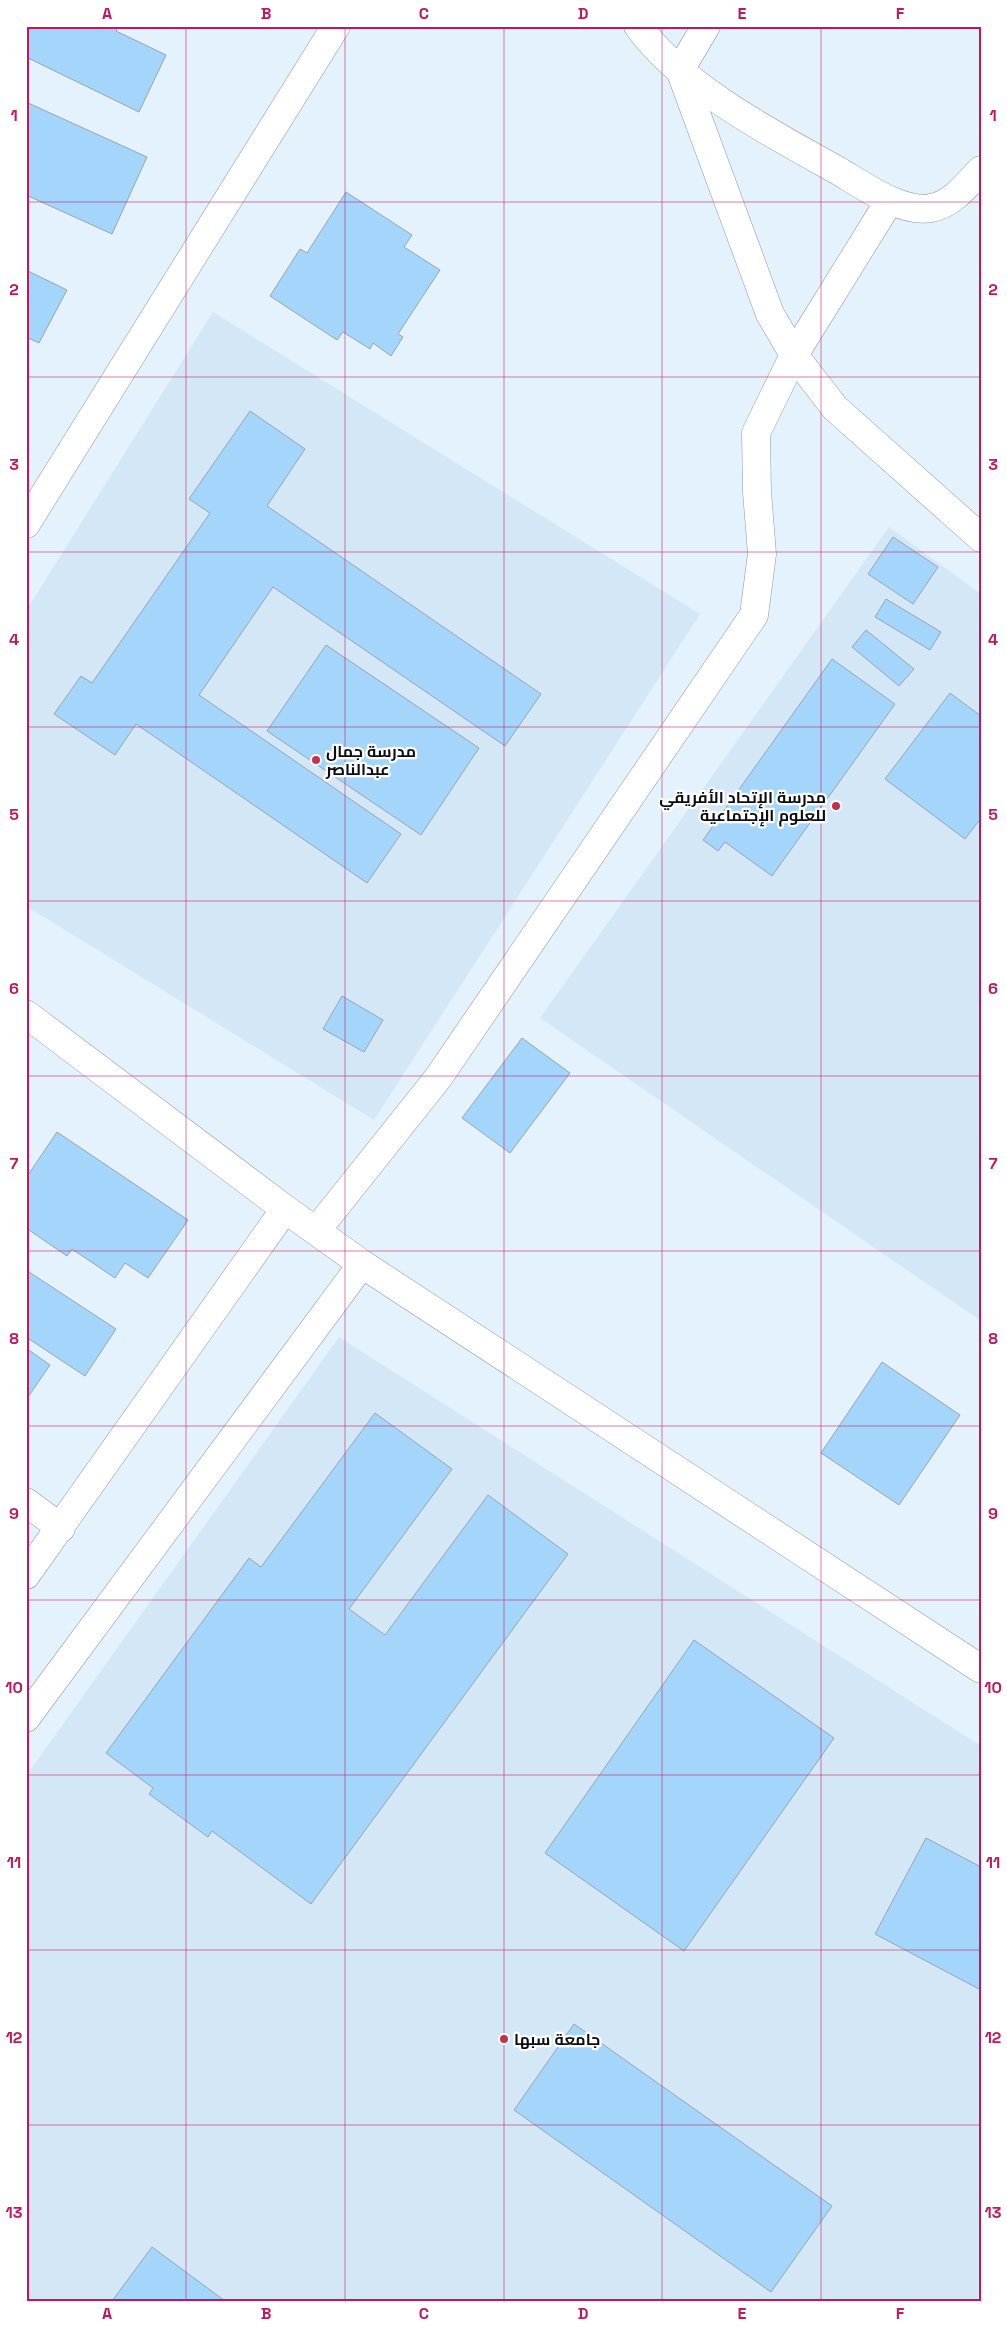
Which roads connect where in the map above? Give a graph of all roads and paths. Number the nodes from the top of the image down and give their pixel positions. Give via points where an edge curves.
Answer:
1 (336, 26) edge
2 (638, 26) edge
3 (706, 26) edge
4 (680, 70) junction
5 (981, 170) edge
6 (890, 200) junction
7 (794, 355) junction
8 (26, 524) edge
9 (981, 538) edge
10 (26, 1014) edge
11 (285, 1209) junction
12 (316, 1231) junction
13 (362, 1264) junction
14 (26, 1502) edge
15 (61, 1528) junction
16 (26, 1575) edge
17 (981, 1669) edge
18 (26, 1718) edge

1 - 8 street
2 - 4 street
3 - 4 street
4 - 6 street via 746,119
4 - 7 street via 770,314
5 - 6 street via 952,199 929,209
6 - 7 street
7 - 9 street via 835,408
7 - 12 street via 756,432 762,554 754,614 438,1078
10 - 11 street
11 - 12 street
11 - 15 street
12 - 13 street
13 - 17 street
13 - 18 street
14 - 15 street
15 - 16 street

